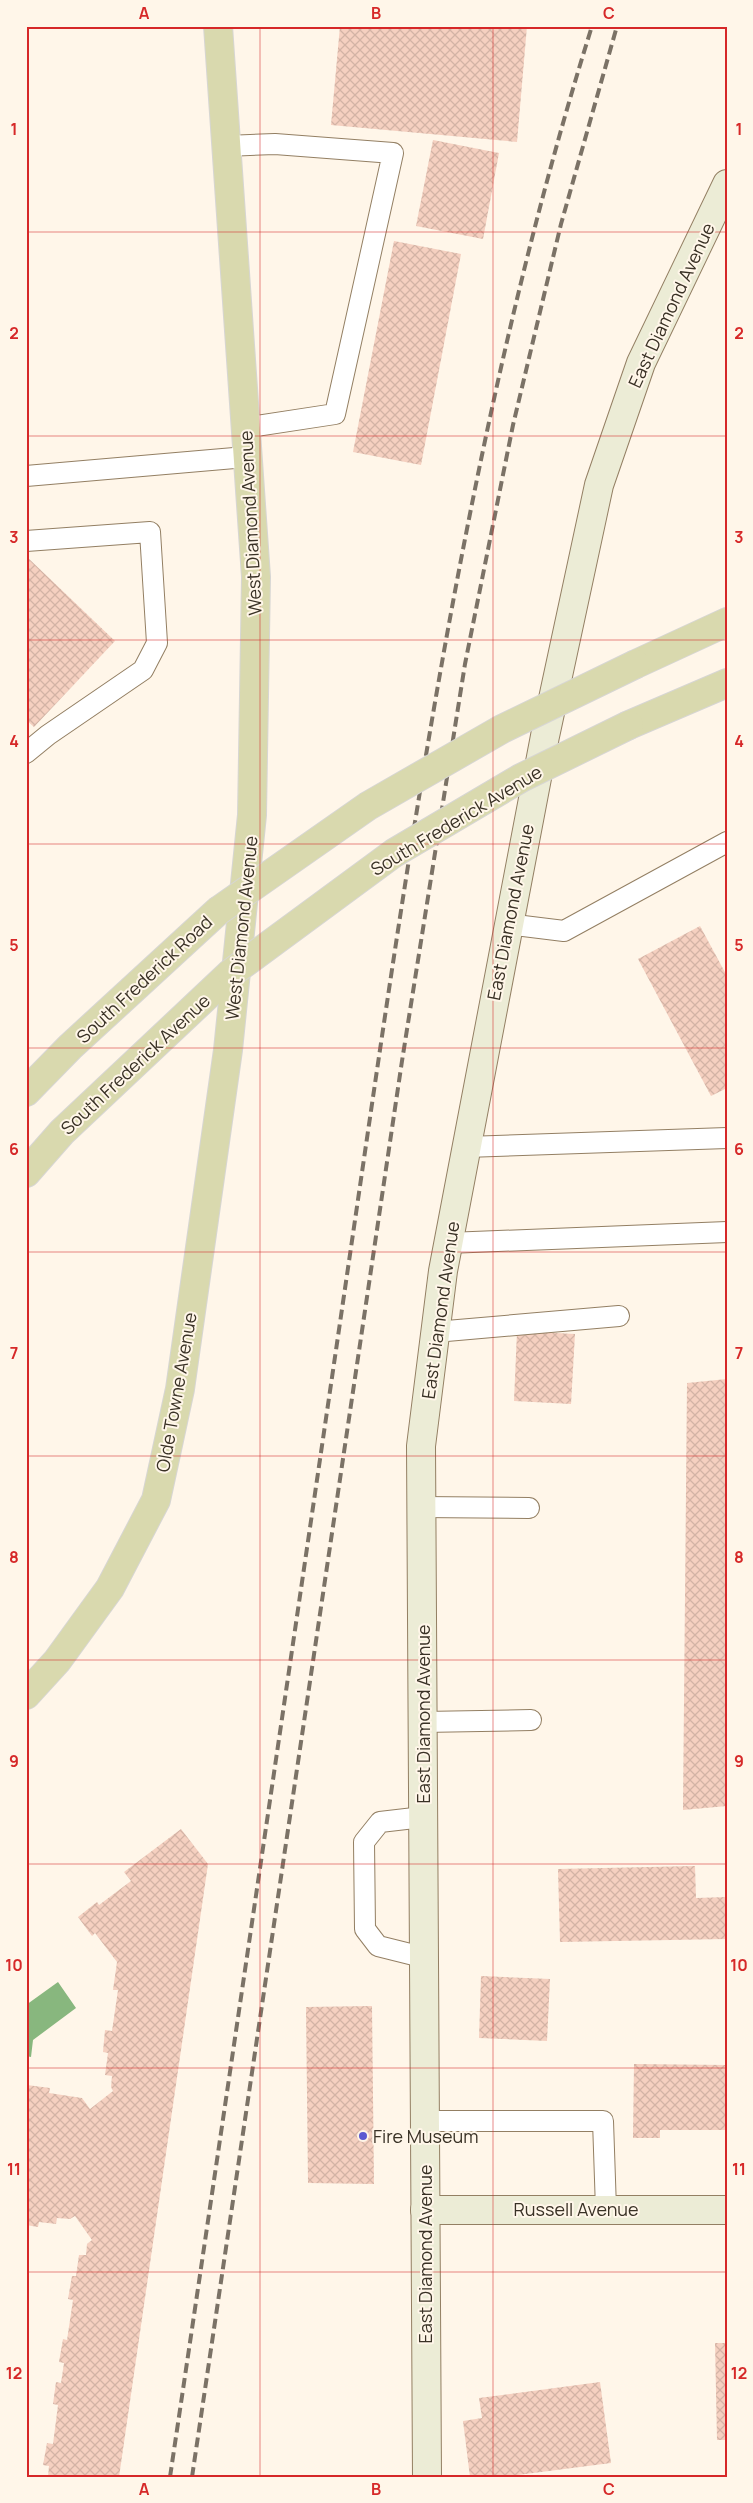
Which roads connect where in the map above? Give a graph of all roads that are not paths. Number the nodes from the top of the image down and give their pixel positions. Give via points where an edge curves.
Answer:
1 (218, 26) edge
2 (226, 146) junction
3 (727, 184) edge
4 (244, 428) junction
5 (246, 457) junction
6 (26, 476) edge
7 (26, 541) edge
8 (727, 622) edge
9 (727, 683) edge
10 (26, 754) edge
11 (727, 842) edge
12 (508, 924) junction
13 (228, 1050) joint
14 (26, 1092) edge
15 (727, 1138) edge
16 (466, 1147) junction
17 (26, 1173) edge
18 (727, 1232) edge
19 (448, 1244) junction
20 (619, 1316) dead end
21 (435, 1332) junction
22 (420, 1507) junction
23 (529, 1508) dead end
24 (26, 1695) edge
25 (531, 1720) dead end
26 (423, 1722) junction
27 (424, 1817) junction
28 (422, 1957) junction
29 (424, 2121) junction
30 (606, 2209) junction
31 (425, 2210) junction
32 (727, 2210) edge
33 (427, 2477) edge

1 - 2 main road, West Diamond Avenue
2 - 4 main road, West Diamond Avenue
2 - 4 lane via 274,144 393,153 335,414
3 - 12 street, East Diamond Avenue via 641,363 599,486
4 - 5 main road, West Diamond Avenue
5 - 6 lane
5 - 13 main road, West Diamond Avenue via 256,577 252,815
7 - 10 lane via 150,532 157,643 143,670 48,735
8 - 14 main road, South Frederick Road, bridge via 502,729 368,806 218,911 70,1047
9 - 17 main road, South Frederick Avenue, bridge via 629,725 521,778 394,853 232,973 62,1132
11 - 12 lane via 564,930
12 - 16 street, East Diamond Avenue
13 - 24 main road, Olde Towne Avenue via 180,1389 156,1500 110,1588 57,1661
15 - 16 lane
16 - 19 street, East Diamond Avenue
18 - 19 lane
19 - 21 street, East Diamond Avenue
20 - 21 lane
21 - 22 street, East Diamond Avenue via 421,1446
22 - 23 lane
22 - 26 street, East Diamond Avenue
25 - 26 lane
26 - 27 street, East Diamond Avenue
27 - 28 street, East Diamond Avenue
27 - 28 lane via 380,1822 364,1842 365,1929 378,1946
28 - 29 street, East Diamond Avenue
29 - 30 lane via 603,2121
29 - 31 street, East Diamond Avenue
30 - 31 street, Russell Avenue
30 - 32 street, Russell Avenue
31 - 33 street, East Diamond Avenue

